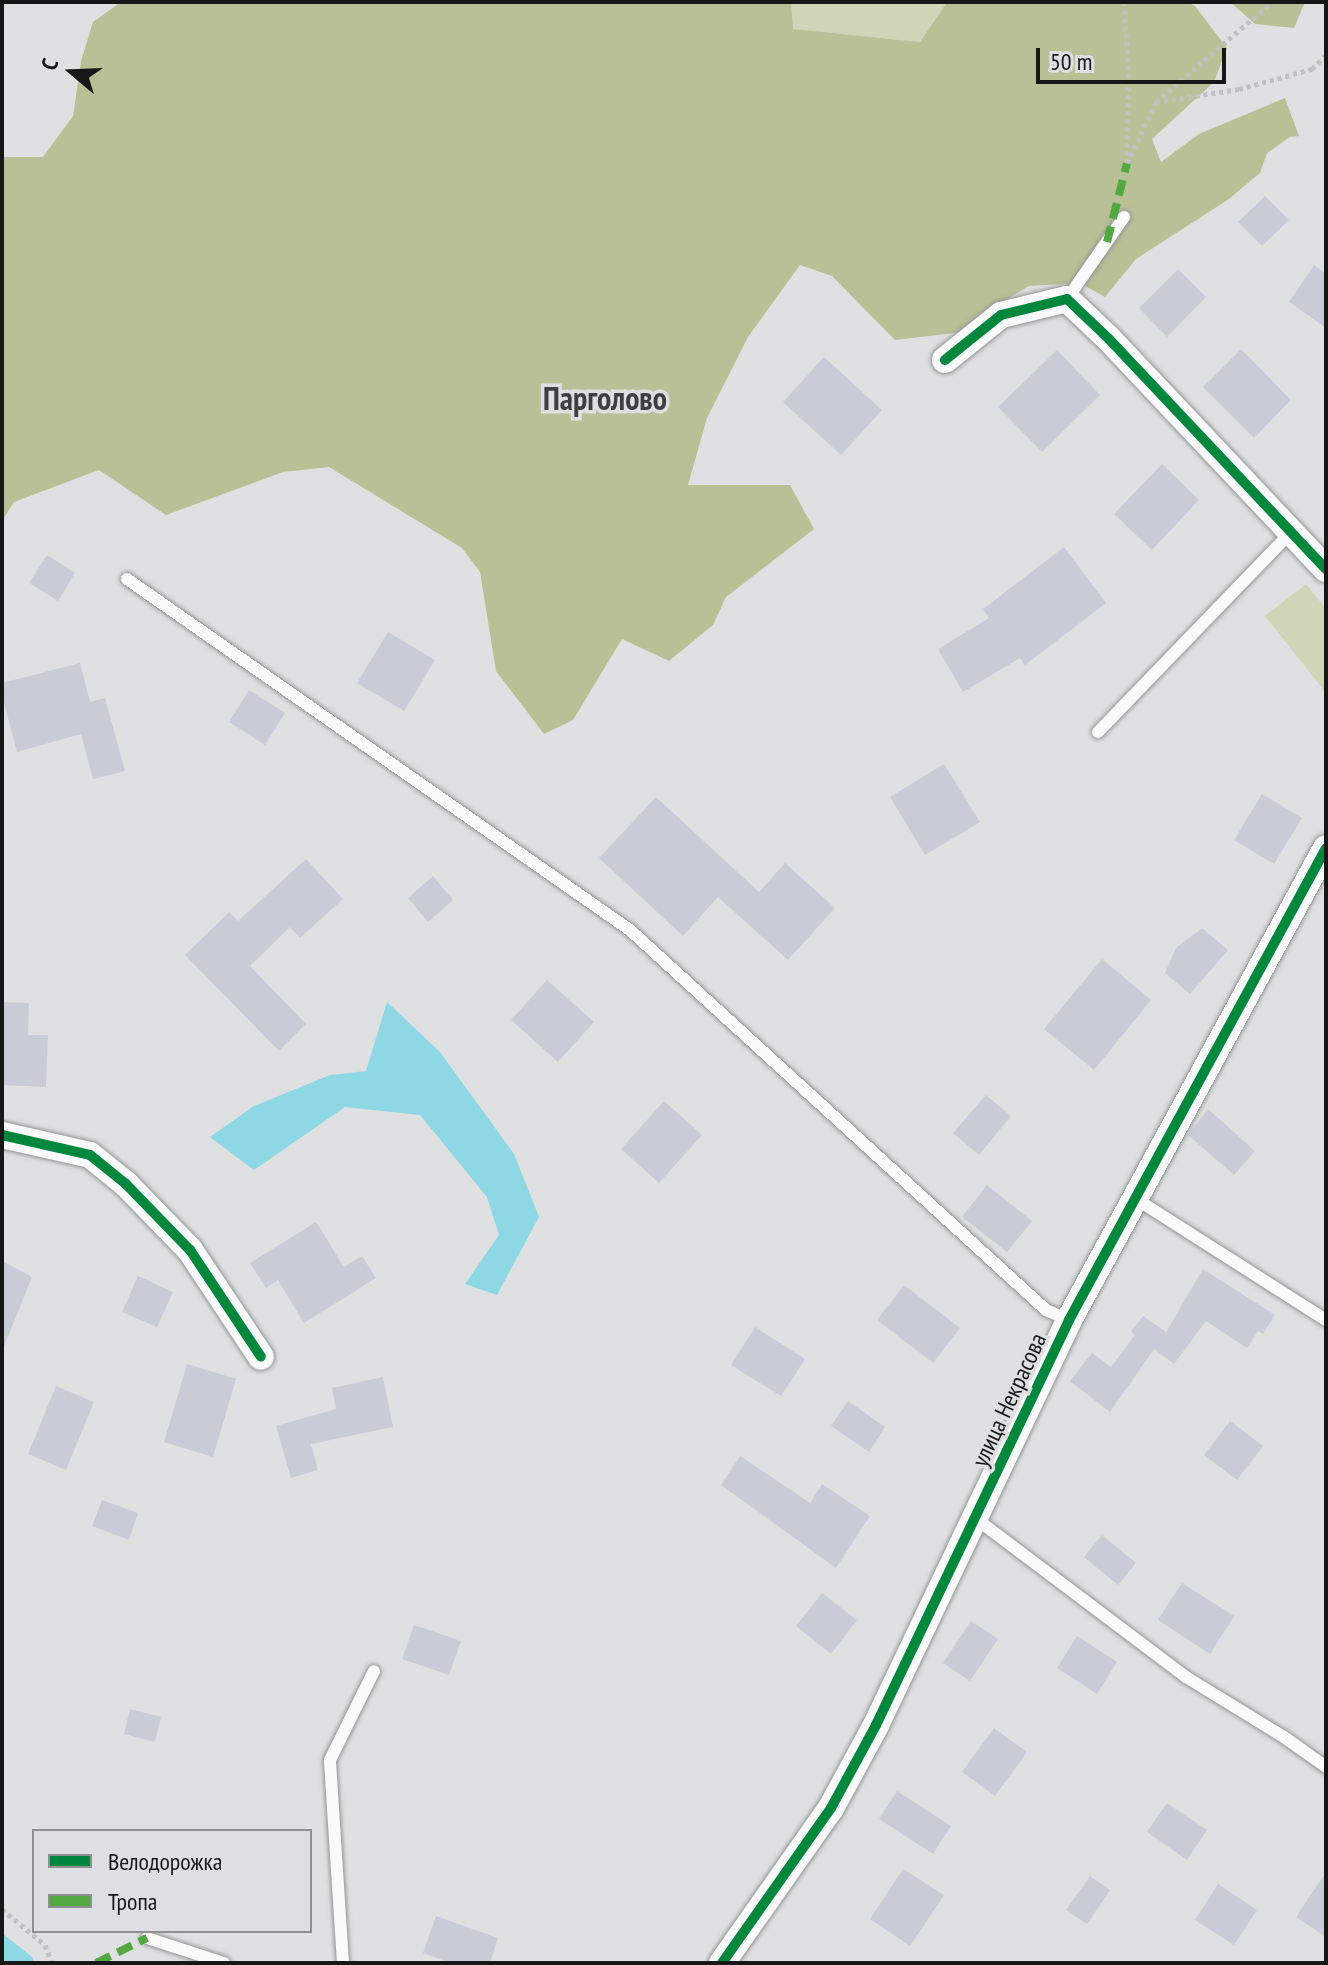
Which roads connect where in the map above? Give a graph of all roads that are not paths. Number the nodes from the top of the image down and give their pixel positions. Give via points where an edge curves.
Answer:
1 (1124, 217) dead end
2 (1067, 299) junction
3 (945, 360) dead end
4 (1291, 532) junction
5 (1326, 569) edge
6 (127, 579) dead end
7 (1098, 732) dead end
8 (1326, 848) edge
9 (2, 1135) edge
10 (1136, 1199) junction
11 (1069, 1320) junction
12 (1326, 1320) edge
13 (261, 1357) dead end
14 (975, 1518) junction
15 (374, 1671) dead end
16 (1326, 1767) edge
17 (147, 1938) dead end
18 (224, 1963) edge
19 (343, 1963) edge
20 (722, 1963) edge

1 - 2 lane
2 - 3 street via 1001,315
2 - 4 street
4 - 5 street
4 - 7 lane
6 - 11 lane via 630,930 1046,1310
8 - 10 street, улица Некрасова
9 - 13 street via 90,1155 126,1184 190,1250
10 - 11 street, улица Некрасова
10 - 12 lane
11 - 14 street, улица Некрасова
14 - 16 lane via 1186,1677
14 - 20 street, улица Некрасова via 831,1808
15 - 19 lane via 330,1760
17 - 18 lane

